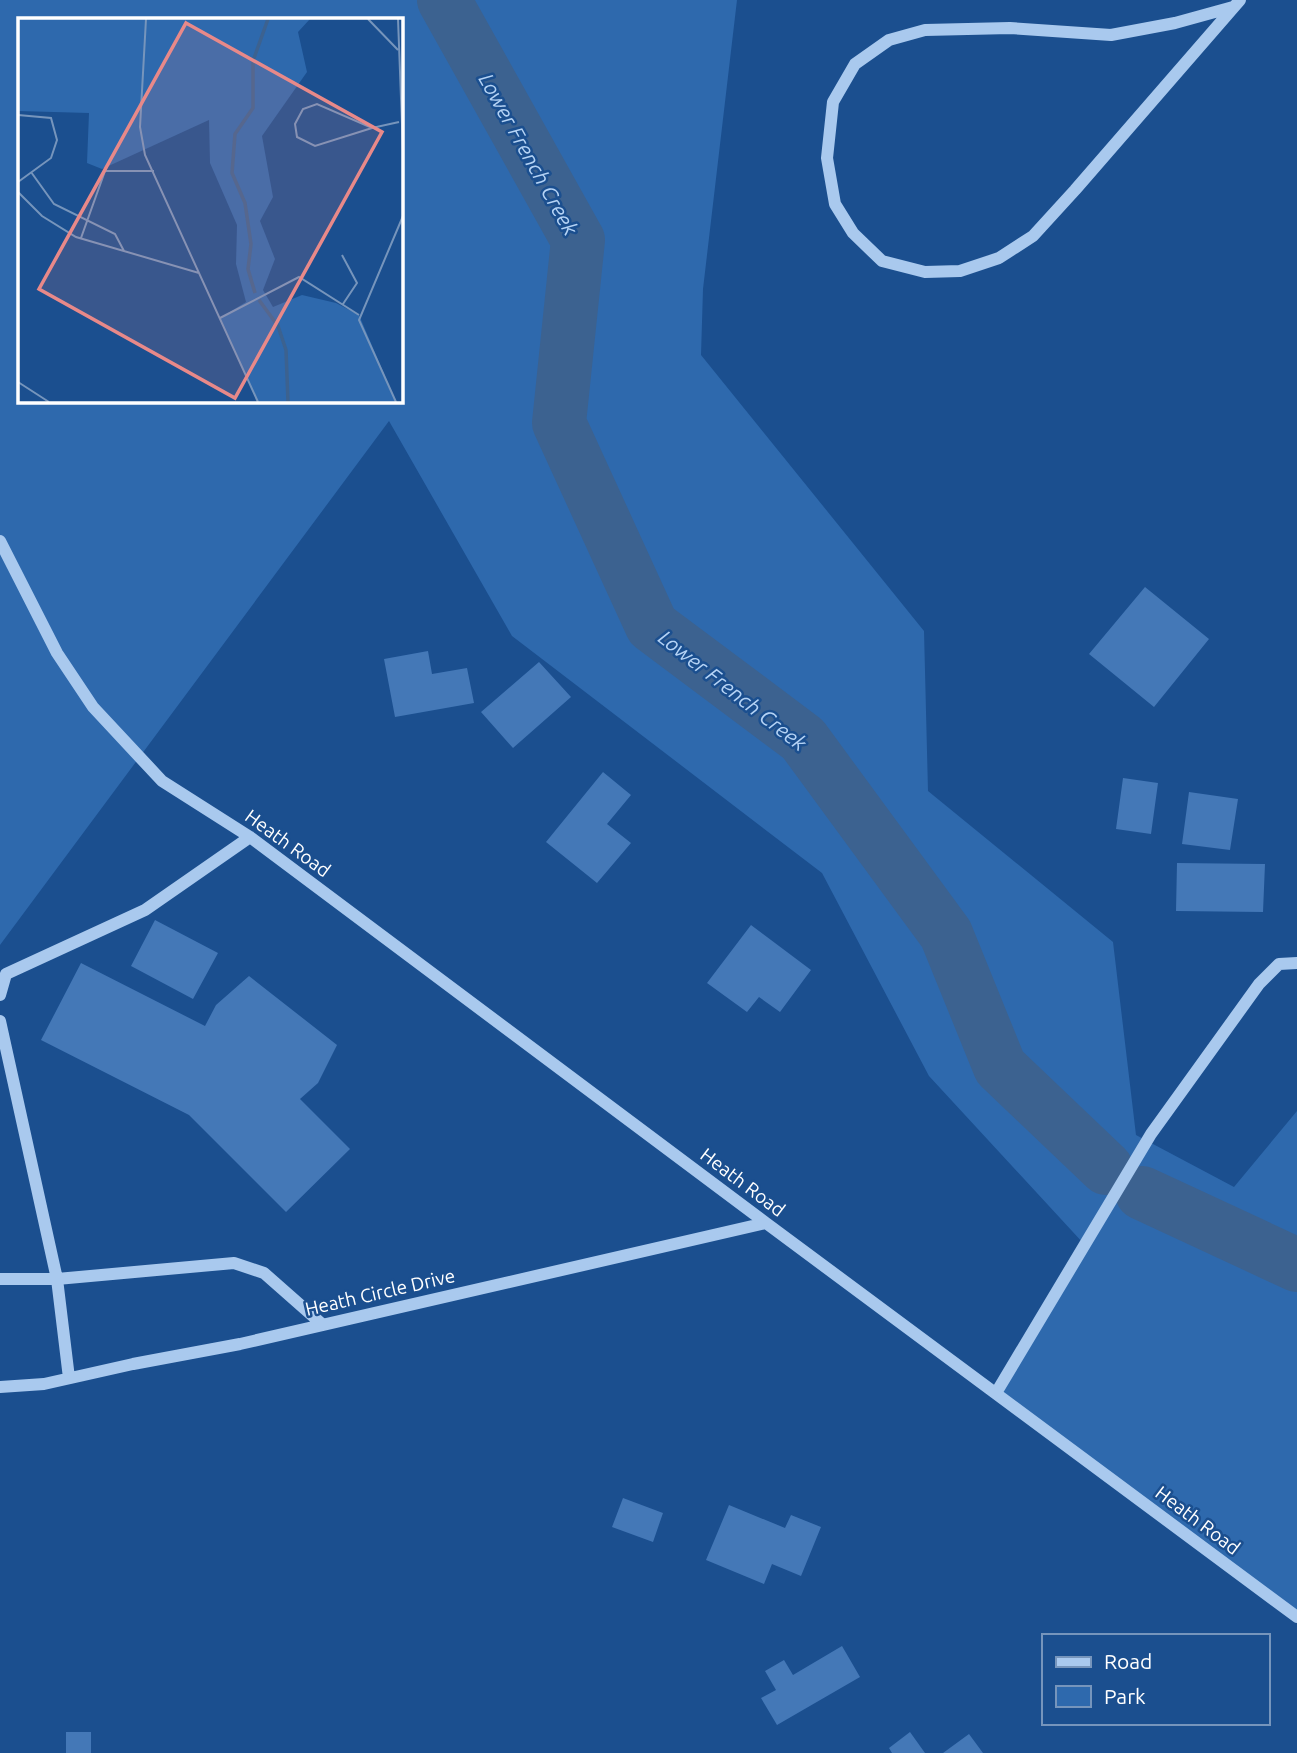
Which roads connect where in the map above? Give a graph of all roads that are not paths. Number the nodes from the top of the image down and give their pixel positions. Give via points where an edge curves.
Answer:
1 (1237, 4) edge
2 (0, 541) edge
3 (250, 837) junction
4 (1297, 963) edge
5 (0, 995) edge
6 (0, 1021) edge
7 (766, 1223) junction
8 (0, 1279) edge
9 (57, 1279) junction
10 (323, 1325) junction
11 (69, 1378) junction
12 (0, 1387) edge
13 (996, 1393) junction
14 (1297, 1617) edge

1 - 1 street via 1175,23 1111,35 1010,27 925,30 889,40 855,64 833,102 827,158 835,204 853,233 882,261 925,272 960,271 999,258 1033,236
2 - 3 street, Heath Road via 57,653 93,707 162,781
3 - 5 street via 145,910 6,974
3 - 7 street, Heath Road
4 - 13 street via 1279,964 1259,984 1151,1134
6 - 9 street
7 - 10 street, Heath Circle Drive
7 - 13 street, Heath Road
8 - 9 street
9 - 10 street via 234,1263 264,1273
9 - 11 street
10 - 11 street, Heath Circle Drive
11 - 12 street, Heath Circle Drive
13 - 14 street, Heath Road

